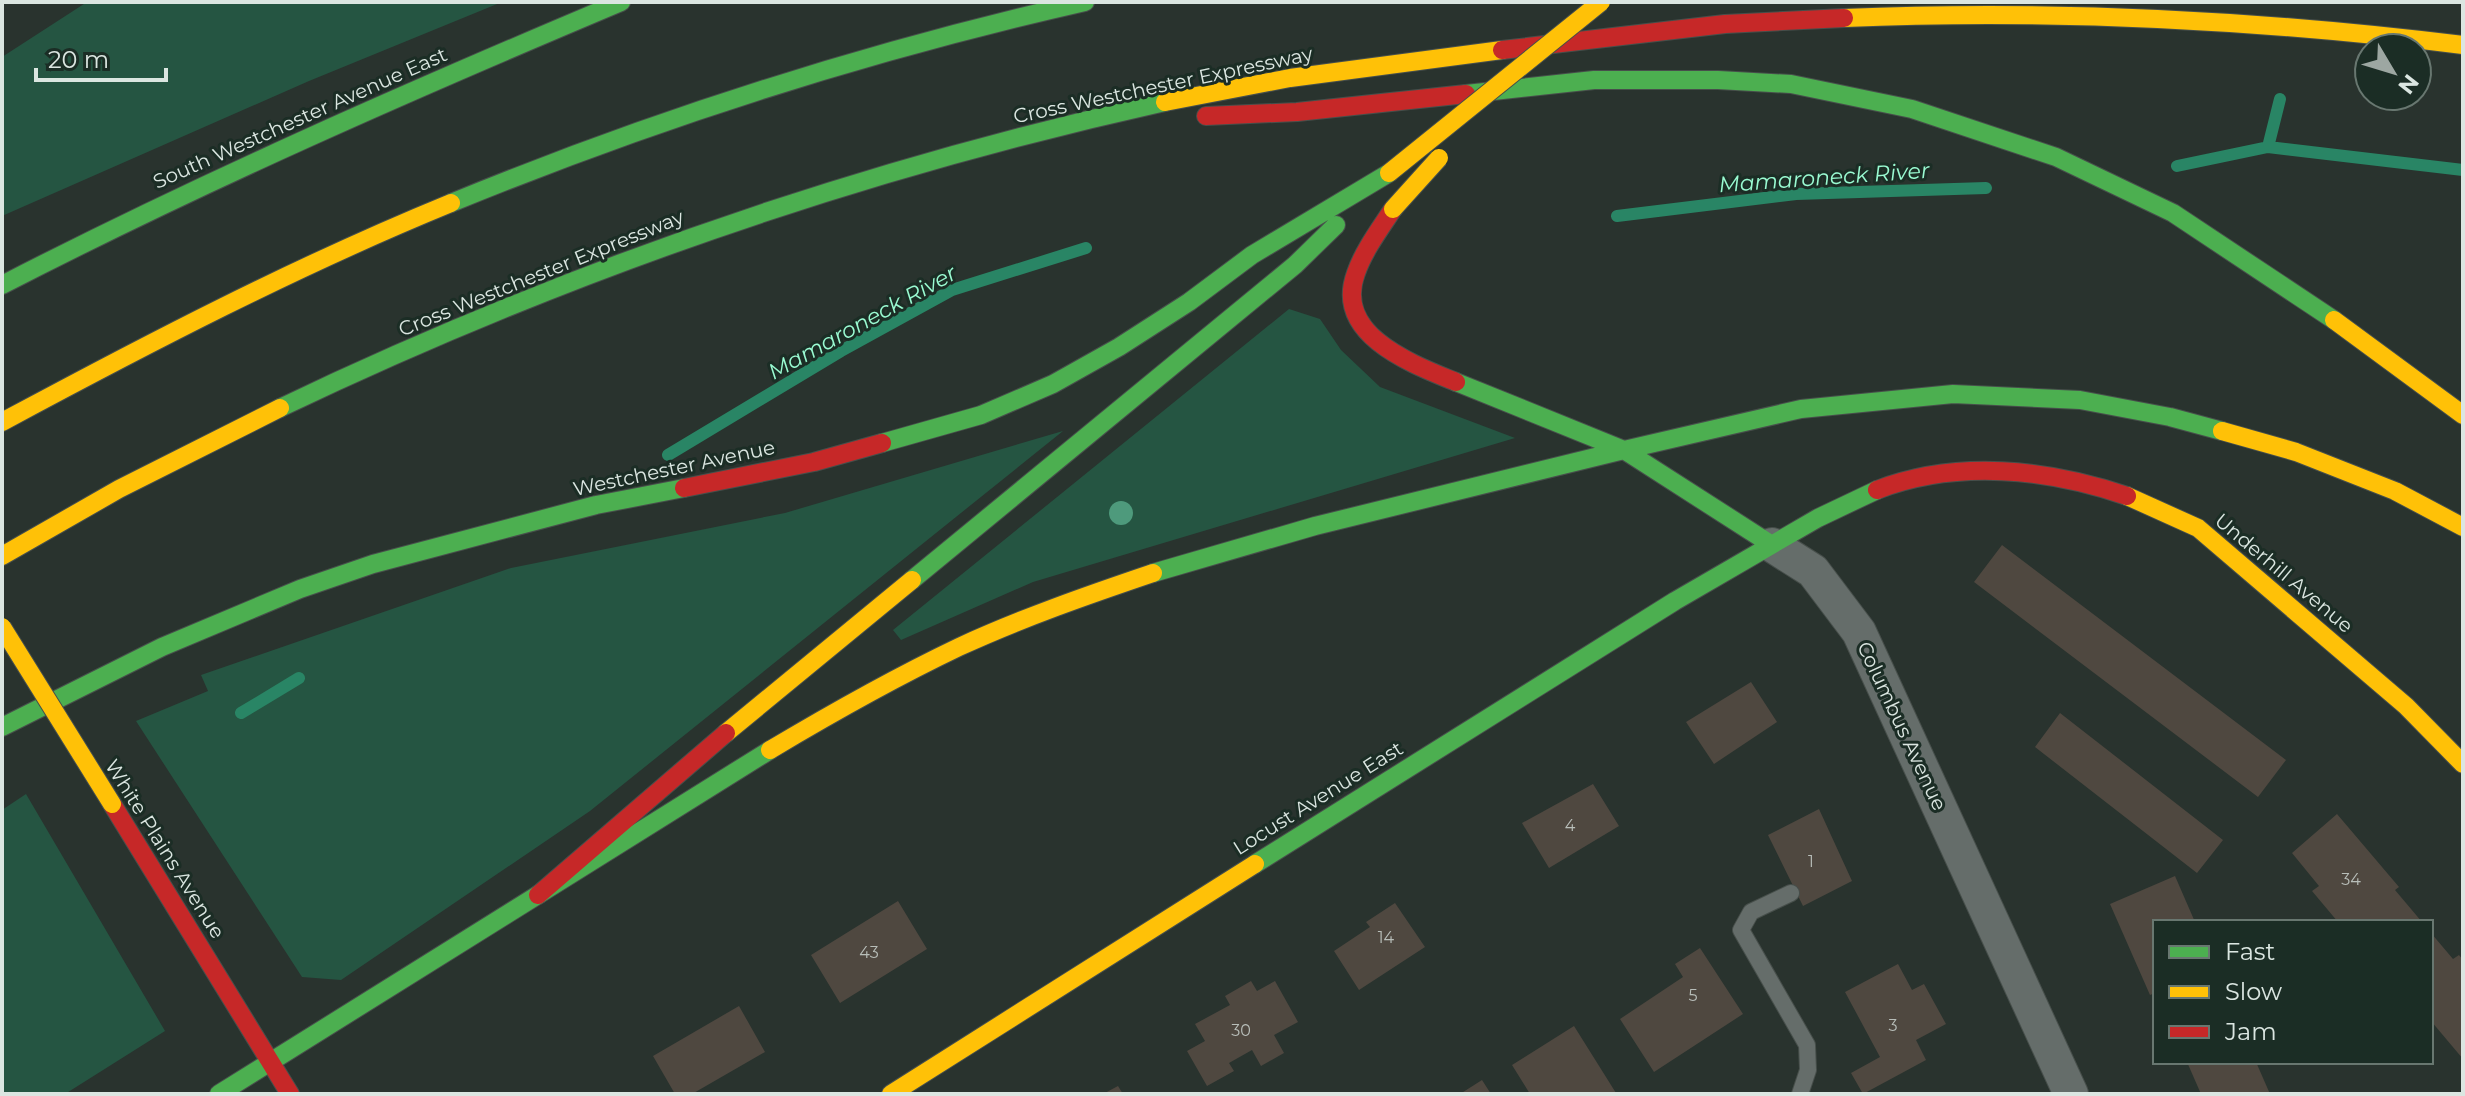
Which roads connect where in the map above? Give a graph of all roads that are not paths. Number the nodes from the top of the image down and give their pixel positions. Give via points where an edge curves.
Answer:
1 (621, 2) edge
2 (1085, 2) edge
3 (1601, 2) edge
4 (2463, 45) edge
5 (1515, 73) junction
6 (1081, 121) junction
7 (231, 170) junction
8 (1389, 173) junction
9 (59, 235) dead end
10 (2, 285) edge
11 (2463, 415) edge
12 (2, 422) edge
13 (1624, 450) junction
14 (2463, 527) edge
15 (1772, 545) junction
16 (2, 556) edge
17 (2, 627) edge
18 (2, 727) edge
19 (2463, 764) edge
20 (1791, 893) dead end
21 (538, 895) junction
22 (270, 1062) junction
23 (219, 1094) edge
24 (290, 1094) edge
25 (891, 1094) edge
26 (1800, 1094) edge
27 (2071, 1094) edge

1 - 7 main road, South Westchester Avenue East
2 - 12 main road via 742,96 436,209 155,340
3 - 5 main road, bridge
4 - 6 main road, Cross Westchester Expressway via 2252,24 2078,15 1763,21 1392,61 1240,86
5 - 8 main road, bridge
5 - 13 main road, Columbus Avenue, bridge via 1393,209 1356,268 1350,297 1356,319 1400,359
6 - 11 main road via 1297,112 1594,80 1791,84 1912,109 2056,157 2173,213 2354,333
6 - 16 main road, Cross Westchester Expressway via 777,206 481,316 194,450
7 - 9 main road
7 - 10 main road, South Westchester Avenue East
8 - 18 main road, Westchester Avenue via 1252,255 1119,347 1053,384 981,415 814,462 596,505 373,564 162,647
8 - 21 main road via 1284,274
13 - 14 main road via 1801,409 1953,394 2080,400 2170,417 2296,452 2395,491
13 - 15 main road, Columbus Avenue
13 - 21 main road via 1234,547 1013,623 872,692
15 - 19 main road, Underhill Avenue via 1861,495 1929,476 1999,469 2052,474 2111,489 2198,528 2406,706
15 - 25 main road, Locust Avenue East via 1652,614
15 - 27 street, Columbus Avenue via 1813,571 1859,632
17 - 22 main road, White Plains Avenue, bridge
20 - 26 lane via 1751,912 1741,930 1807,1045 1808,1070
21 - 22 main road
22 - 23 main road
22 - 24 main road, White Plains Avenue

